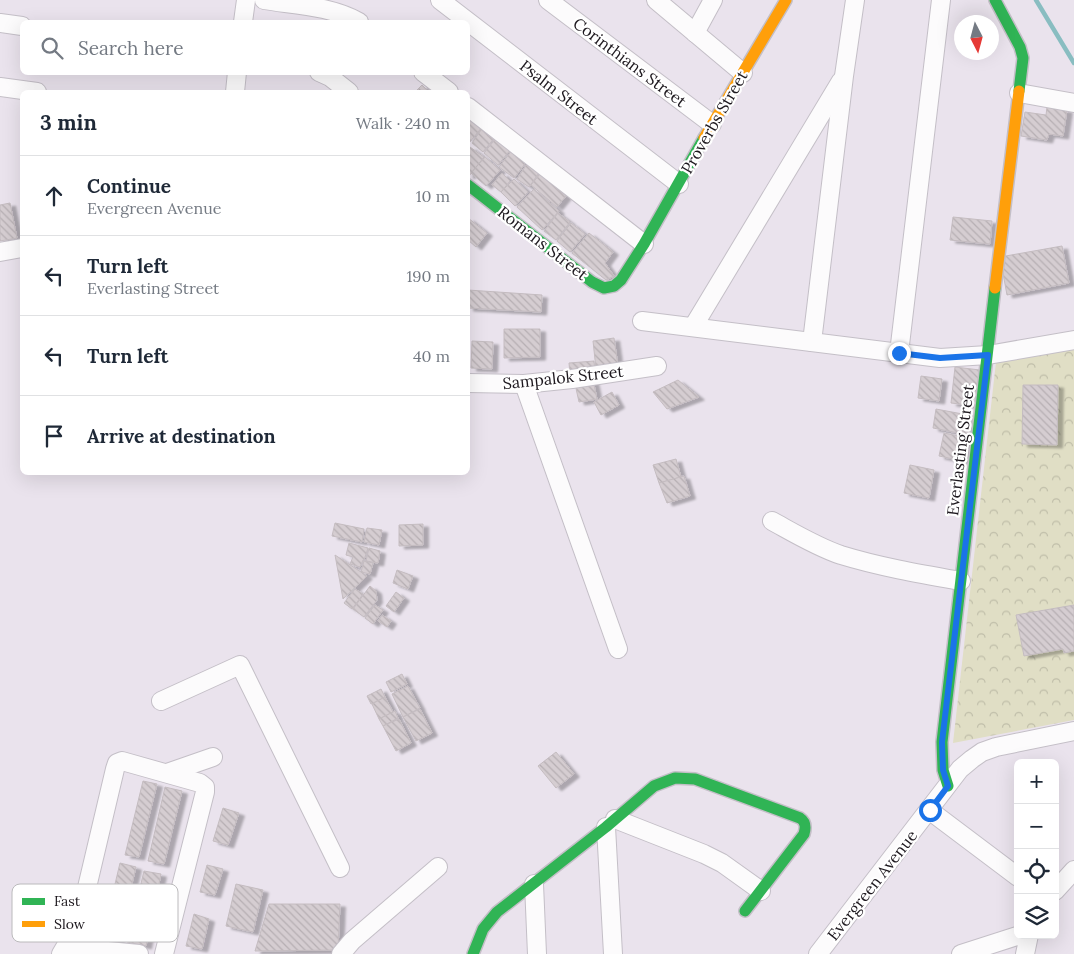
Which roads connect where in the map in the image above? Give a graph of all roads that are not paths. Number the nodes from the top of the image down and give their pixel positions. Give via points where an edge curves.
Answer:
1 (246, 0) edge
2 (264, 0) edge
3 (440, 0) edge
4 (548, 0) edge
5 (656, 0) edge
6 (713, 0) edge
7 (786, 0) edge
8 (855, 0) edge
9 (941, 0) edge
10 (995, 0) edge
11 (243, 20) edge
12 (355, 20) edge
13 (466, 20) edge
14 (0, 23) edge
15 (470, 23) edge
16 (20, 26) edge
17 (695, 33) junction
18 (742, 72) junction
19 (236, 75) edge
20 (326, 75) edge
21 (427, 75) edge
22 (844, 76) junction
23 (0, 87) edge
24 (23, 90) edge
25 (235, 90) edge
26 (346, 90) edge
27 (446, 90) edge
28 (1019, 94) junction
29 (1074, 103) edge
30 (470, 109) edge
31 (712, 124) junction
32 (679, 184) junction
33 (470, 187) edge
34 (644, 244) junction
35 (20, 248) edge
36 (0, 252) edge
37 (621, 280) joint
38 (642, 321) dead end
39 (693, 327) junction
40 (1074, 340) edge
41 (812, 342) junction
42 (899, 353) junction
43 (988, 355) junction
44 (658, 366) dead end
45 (470, 383) edge
46 (524, 384) junction
47 (772, 521) dead end
48 (961, 581) junction
49 (618, 649) dead end
50 (162, 701) dead end
51 (1074, 731) edge
52 (213, 757) dead end
53 (167, 773) junction
54 (948, 786) junction
55 (930, 810) junction
56 (610, 823) junction
57 (438, 867) dead end
58 (340, 868) dead end
59 (1074, 870) edge
60 (1014, 874) edge
61 (88, 884) edge
62 (534, 884) junction
63 (1059, 887) edge
64 (760, 891) junction
65 (178, 899) edge
66 (746, 911) dead end
67 (1014, 937) edge
68 (1028, 939) edge
69 (63, 950) edge
70 (139, 954) edge
71 (341, 954) edge
72 (473, 954) edge
73 (537, 954) edge
74 (613, 954) edge
75 (818, 954) edge
76 (961, 954) edge
77 (1025, 954) edge

1 - 11 street
2 - 12 street via 330,10
3 - 13 street, Psalm Street
4 - 31 street, Corinthians Street
5 - 17 street
6 - 17 street
7 - 18 street, Proverbs Street
8 - 22 street
9 - 42 street
10 - 28 street, Everlasting Street via 1024,58
14 - 16 street
15 - 32 street, Psalm Street
17 - 18 street
18 - 31 street, Proverbs Street
19 - 25 street
20 - 26 street
21 - 27 street
22 - 39 street
22 - 41 street
23 - 24 street
28 - 29 street
28 - 43 street, Everlasting Street
30 - 34 street
31 - 32 street, Proverbs Street
32 - 34 street, Proverbs Street
33 - 37 street, Romans Street via 592,282 604,288
34 - 37 street, Proverbs Street
35 - 36 street
38 - 39 street
39 - 41 street
40 - 43 street
41 - 42 street
42 - 43 street via 940,358
43 - 48 street, Everlasting Street
44 - 46 street, Sampalok Street
45 - 46 street, Sampalok Street
46 - 49 street
47 - 48 street via 839,554
48 - 54 street, Everlasting Street via 942,742 943,770
50 - 58 street via 240,665
51 - 54 street, Evergreen Avenue via 996,746 982,752 960,770
52 - 53 street
53 - 61 street via 122,761 117,763
53 - 65 street via 200,782 205,787
54 - 55 street, Evergreen Avenue
55 - 60 street
55 - 75 street, Evergreen Avenue
56 - 62 street
56 - 64 street via 704,854
56 - 64 street via 654,786 675,778 695,779 804,820 804,834
56 - 74 street
57 - 71 street
59 - 63 street
62 - 72 street via 490,920
62 - 73 street
64 - 66 street
67 - 76 street
68 - 77 street
69 - 70 street

